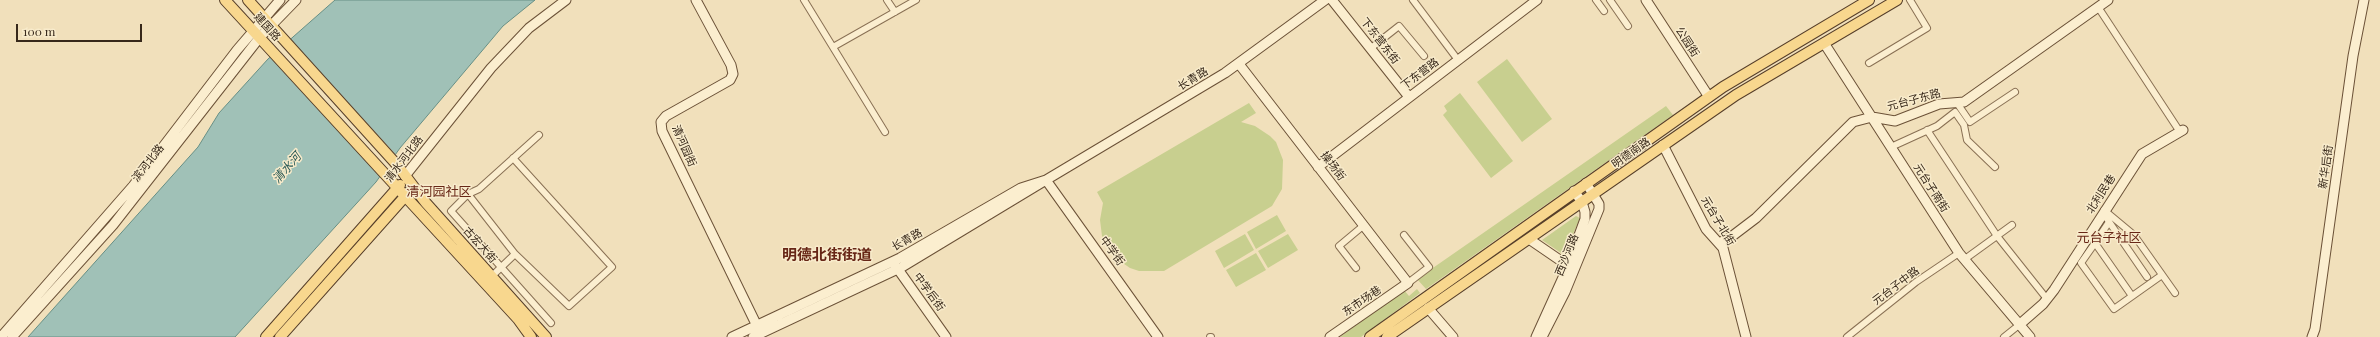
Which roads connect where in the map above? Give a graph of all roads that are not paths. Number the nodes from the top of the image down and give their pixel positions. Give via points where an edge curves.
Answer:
1 (225, 0) edge
2 (248, 0) edge
3 (280, 0) edge
4 (296, 0) edge
5 (566, 0) edge
6 (696, 0) edge
7 (804, 0) edge
8 (887, 0) edge
9 (916, 0) edge
10 (1325, 0) edge
11 (1332, 0) edge
12 (1413, 0) edge
13 (1537, 0) edge
14 (1596, 0) edge
15 (1610, 0) edge
16 (1646, 0) edge
17 (1869, 0) edge
18 (1897, 0) edge
19 (1910, 0) edge
20 (2108, 0) edge
21 (2364, 0) edge
22 (2098, 7) junction
23 (1604, 11) dead end
24 (895, 12) junction
25 (263, 17) junction
26 (271, 25) junction
27 (1628, 26) dead end
28 (256, 33) junction
29 (1824, 43) junction
30 (833, 47) junction
31 (1371, 48) junction
32 (1424, 56) dead end
33 (1458, 60) junction
34 (1869, 63) dead end
35 (1239, 64) junction
36 (2015, 92) dead end
37 (1409, 97) junction
38 (1709, 97) junction
39 (1953, 106) junction
40 (1872, 117) junction
41 (1927, 130) junction
42 (2182, 131) joint
43 (885, 132) dead end
44 (539, 135) dead end
45 (1663, 145) junction
46 (1891, 147) junction
47 (513, 158) junction
48 (398, 166) joint
49 (1318, 167) junction
50 (1995, 167) dead end
51 (405, 176) junction
52 (387, 178) joint
53 (1046, 180) junction
54 (1586, 183) junction
55 (414, 187) junction
56 (397, 189) junction
57 (1574, 191) junction
58 (468, 194) junction
59 (1594, 194) junction
60 (405, 197) junction
61 (1582, 202) junction
62 (2104, 212) junction
63 (440, 218) junction
64 (2109, 222) junction
65 (2012, 225) dead end
66 (1363, 226) junction
67 (1404, 235) dead end
68 (1997, 236) junction
69 (1529, 239) junction
70 (1719, 243) junction
71 (2095, 243) junction
72 (516, 254) junction
73 (1962, 256) junction
74 (895, 265) junction
75 (1567, 265) junction
76 (501, 268) junction
77 (1356, 268) dead end
78 (2162, 275) junction
79 (492, 276) junction
80 (2147, 277) dead end
81 (1408, 283) junction
82 (2175, 293) dead end
83 (2132, 296) junction
84 (2047, 299) junction
85 (1428, 308) junction
86 (551, 323) dead end
87 (756, 324) junction
88 (2018, 325) junction
89 (757, 335) edge
90 (1, 337) edge
91 (12, 337) edge
92 (266, 337) edge
93 (280, 337) edge
94 (532, 337) edge
95 (546, 337) edge
96 (732, 337) edge
97 (946, 337) edge
98 (1158, 337) edge
99 (1330, 337) edge
100 (1370, 337) edge
101 (1387, 337) edge
102 (1453, 337) edge
103 (1536, 337) edge
104 (1542, 337) edge
105 (1746, 337) edge
106 (1847, 337) edge
107 (2004, 337) edge
108 (2030, 337) edge
109 (2312, 337) edge

1 - 28 main road, 建国路
2 - 25 main road, 建国路
3 - 25 street, 滨河北路
4 - 26 street, 滨河北路
5 - 51 street, 清水河北路 via 529,28 495,63
6 - 87 street, 清河园街 via 731,64 733,74 730,80 666,116 661,122 662,131
7 - 30 street
8 - 24 street
9 - 24 street
10 - 35 street, 长青路
11 - 31 street, 下东营东街
12 - 33 street
13 - 33 street, 下东营路
14 - 23 street
15 - 27 street
16 - 38 street, 公园街
17 - 38 main road, 明德南路
18 - 29 main road, 明德南路
19 - 34 street via 1927,28
20 - 22 street, 元台子东路
21 - 109 street, 新华后街 via 2353,56
22 - 39 street, 元台子东路 via 1969,99
22 - 42 street
24 - 30 street
25 - 26 main road, 建国路
25 - 28 street, 滨河北路
26 - 28 street, 滨河北路
26 - 48 main road, 建国路
28 - 52 main road, 建国路
28 - 90 street, 滨河北路 via 134,186
28 - 91 street, 滨河北路 via 113,225
29 - 40 street, 元台子南街
29 - 45 main road, 明德南路 via 1736,95
30 - 43 street
31 - 32 street via 1399,26
31 - 37 street, 下东营东街
33 - 37 street, 下东营路
35 - 49 street, 操场街
35 - 53 street, 长青路
36 - 39 street via 1970,122
37 - 49 street, 下东营路
38 - 54 main road, 明德南路
39 - 40 street, 元台子东路 via 1939,104 1895,120
39 - 41 street
39 - 50 street via 1964,125 1967,140
40 - 46 street, 元台子南街
40 - 70 street, 元台子东路 via 1860,119 1849,125 1756,218
41 - 46 street
41 - 68 street
42 - 62 street, 北利民巷 via 2142,154
44 - 47 street
45 - 59 main road, 明德南路
45 - 70 street, 元台子北街 via 1706,228
46 - 73 street, 元台子南街
47 - 58 street via 479,189
47 - 72 street via 612,267 569,306
48 - 51 main road, 古宏大街
49 - 66 street, 操场街
51 - 55 main road, 古宏大街
51 - 56 main road, 清水河北路
52 - 56 main road, 古宏大街
53 - 74 street, 长青路 via 1021,188
53 - 98 street, 中学街
54 - 57 main road, 明德南路
54 - 59 street, 西沙河路
55 - 60 main road
55 - 63 main road, 古宏大街
56 - 60 main road, 古宏大街
56 - 92 main road, 清水河北路
57 - 61 street
57 - 100 main road, 明德南路
58 - 63 street via 461,197
58 - 72 street
58 - 76 street via 451,211
59 - 61 main road, 明德南路
59 - 104 street, 西沙河路 via 1599,209 1565,292
60 - 93 main road
60 - 94 main road, 古宏大街
61 - 69 main road, 明德南路
61 - 75 street, 西沙河路 via 1584,219
62 - 64 street
62 - 78 street via 2134,236
62 - 84 street, 北利民巷
63 - 79 main road, 古宏大街
64 - 71 street
64 - 80 street
65 - 68 street, 元台子中路
66 - 77 street via 1339,246
66 - 81 street, 操场街
67 - 81 street via 1429,267
68 - 73 street, 元台子中路
68 - 84 street
69 - 75 street
69 - 85 main road, 明德南路
70 - 105 street, 元台子北街 via 1724,251
71 - 83 street
71 - 83 street via 2081,263 2114,309
72 - 76 street
73 - 88 street, 元台子南街
73 - 106 street, 元台子中路 via 1916,282
74 - 87 street, 长青路
74 - 89 street, 长青路
74 - 97 street, 中学后街
75 - 103 street, 西沙河路
76 - 79 street
76 - 86 street
78 - 82 street
78 - 83 street
79 - 95 main road, 古宏大街
81 - 99 street, 东市场巷
84 - 88 street, 北利民巷
85 - 101 main road, 明德南路
85 - 102 street
87 - 89 street, 清河园街
87 - 96 street, 长青路
88 - 107 street, 北利民巷
88 - 108 street, 元台子南街

